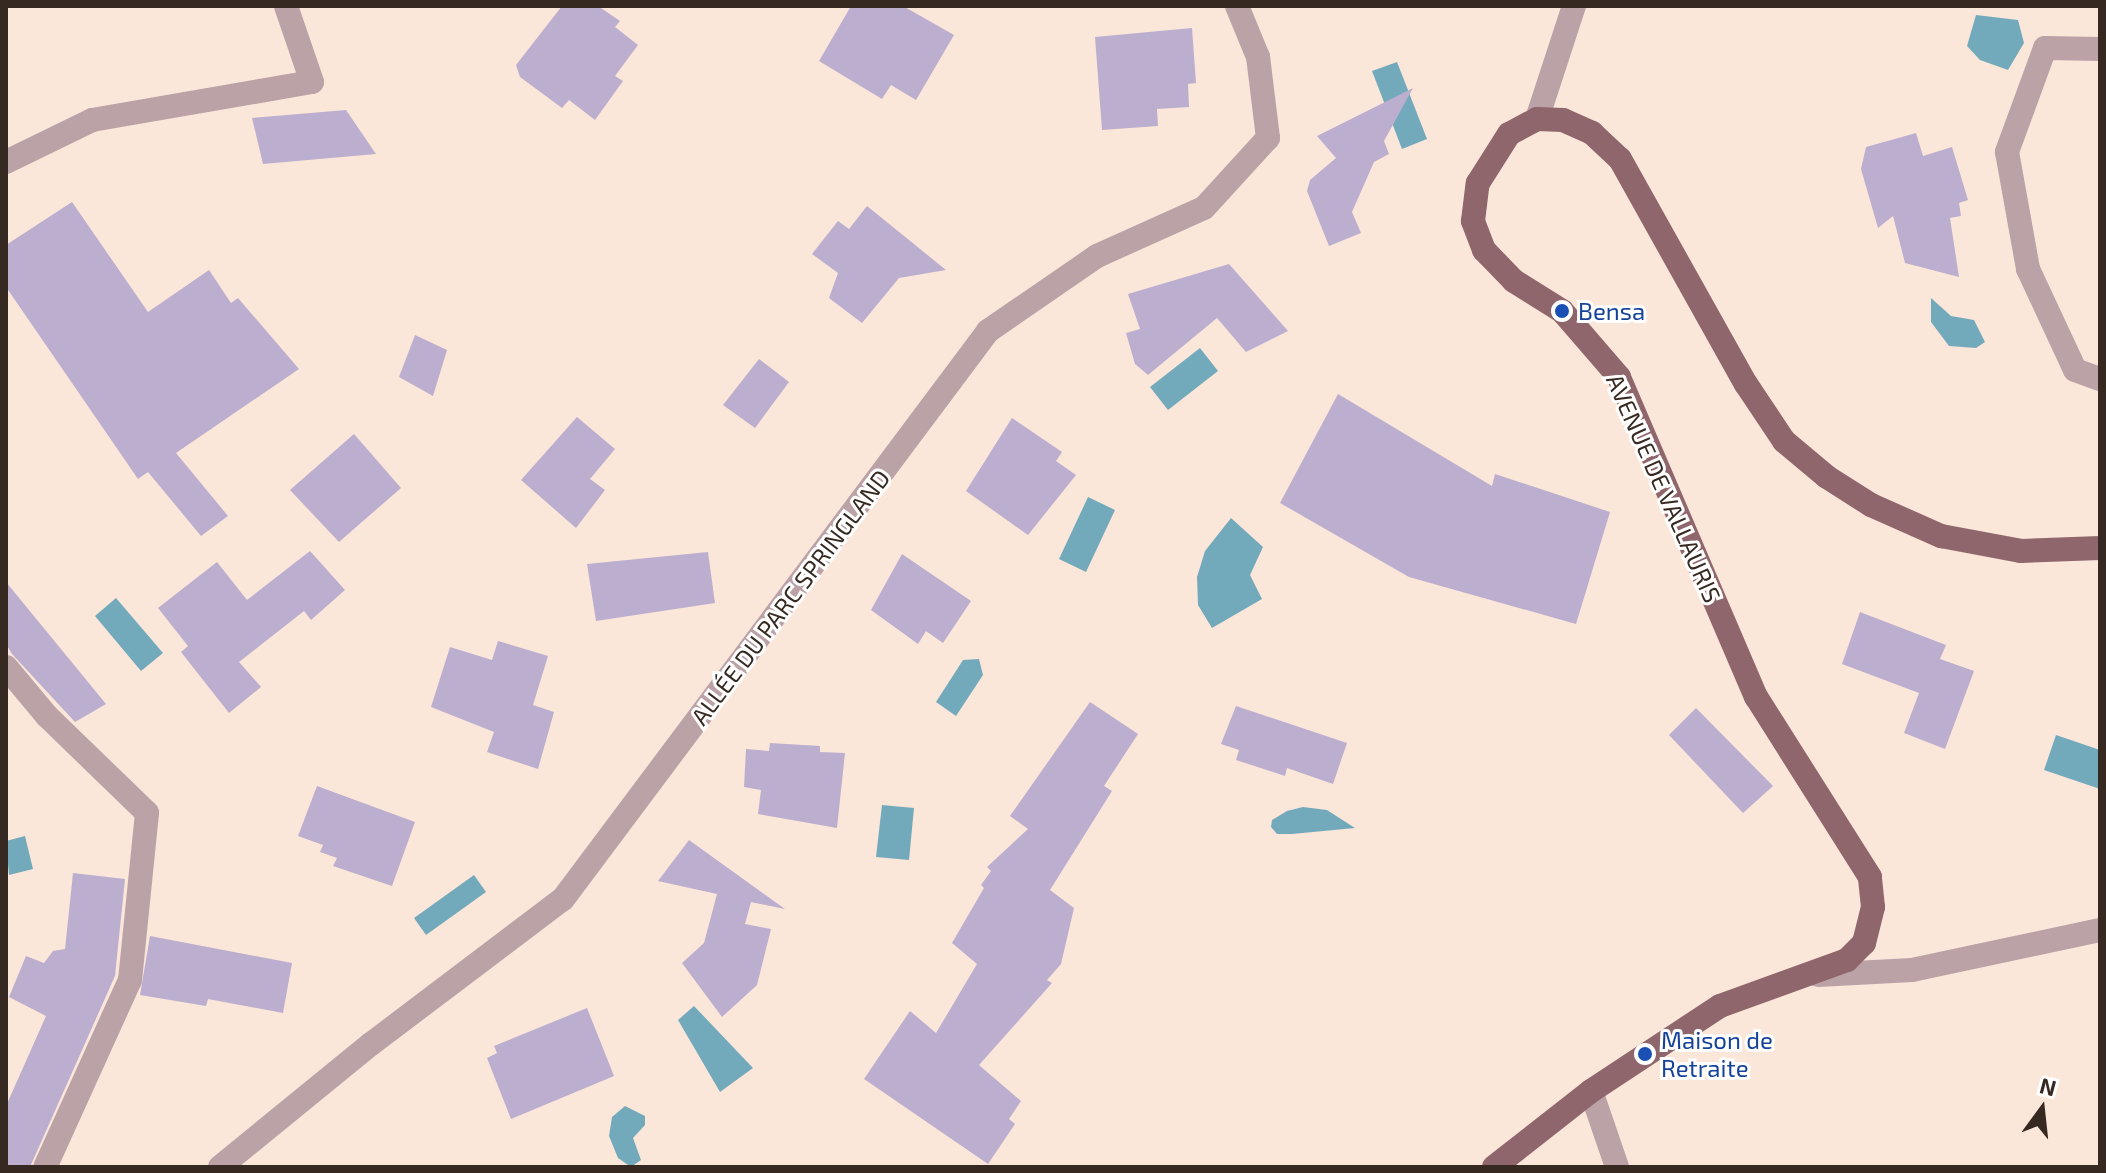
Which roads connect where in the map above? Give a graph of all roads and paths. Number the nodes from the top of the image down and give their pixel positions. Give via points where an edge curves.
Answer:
1 (286, 6) edge
2 (1237, 6) edge
3 (1574, 6) edge
4 (2100, 49) edge
5 (1537, 119) junction
6 (6, 162) edge
7 (2100, 379) edge
8 (2100, 548) edge
9 (6, 667) edge
10 (2100, 930) edge
11 (1818, 975) junction
12 (1591, 1091) junction
13 (45, 1167) edge
14 (220, 1167) edge
15 (1494, 1167) edge
16 (1617, 1167) edge

1 - 6 street via 312,82 92,120
2 - 14 street, ALLÉE DU PARC SPRINGLAND via 1258,57 1268,138 1204,208 1097,256 988,331 563,899
3 - 5 street
4 - 7 street via 2045,48 2007,152 2028,269 2075,370
5 - 8 main road via 1563,120 1592,133 1620,159 1746,384 1784,441 1827,477 1871,505 1941,536 2021,551
5 - 11 main road, AVENUE DE VALLAURIS via 1509,134 1491,155 1478,183 1473,221 1484,250 1514,281 1562,311 1619,377 1756,697 1870,877 1873,907 1864,943 1847,960
9 - 13 street via 47,716 147,813 130,980
10 - 11 street via 1912,970
11 - 12 main road, AVENUE DE VALLAURIS via 1720,1006
12 - 15 main road, AVENUE DE VALLAURIS
12 - 16 street

